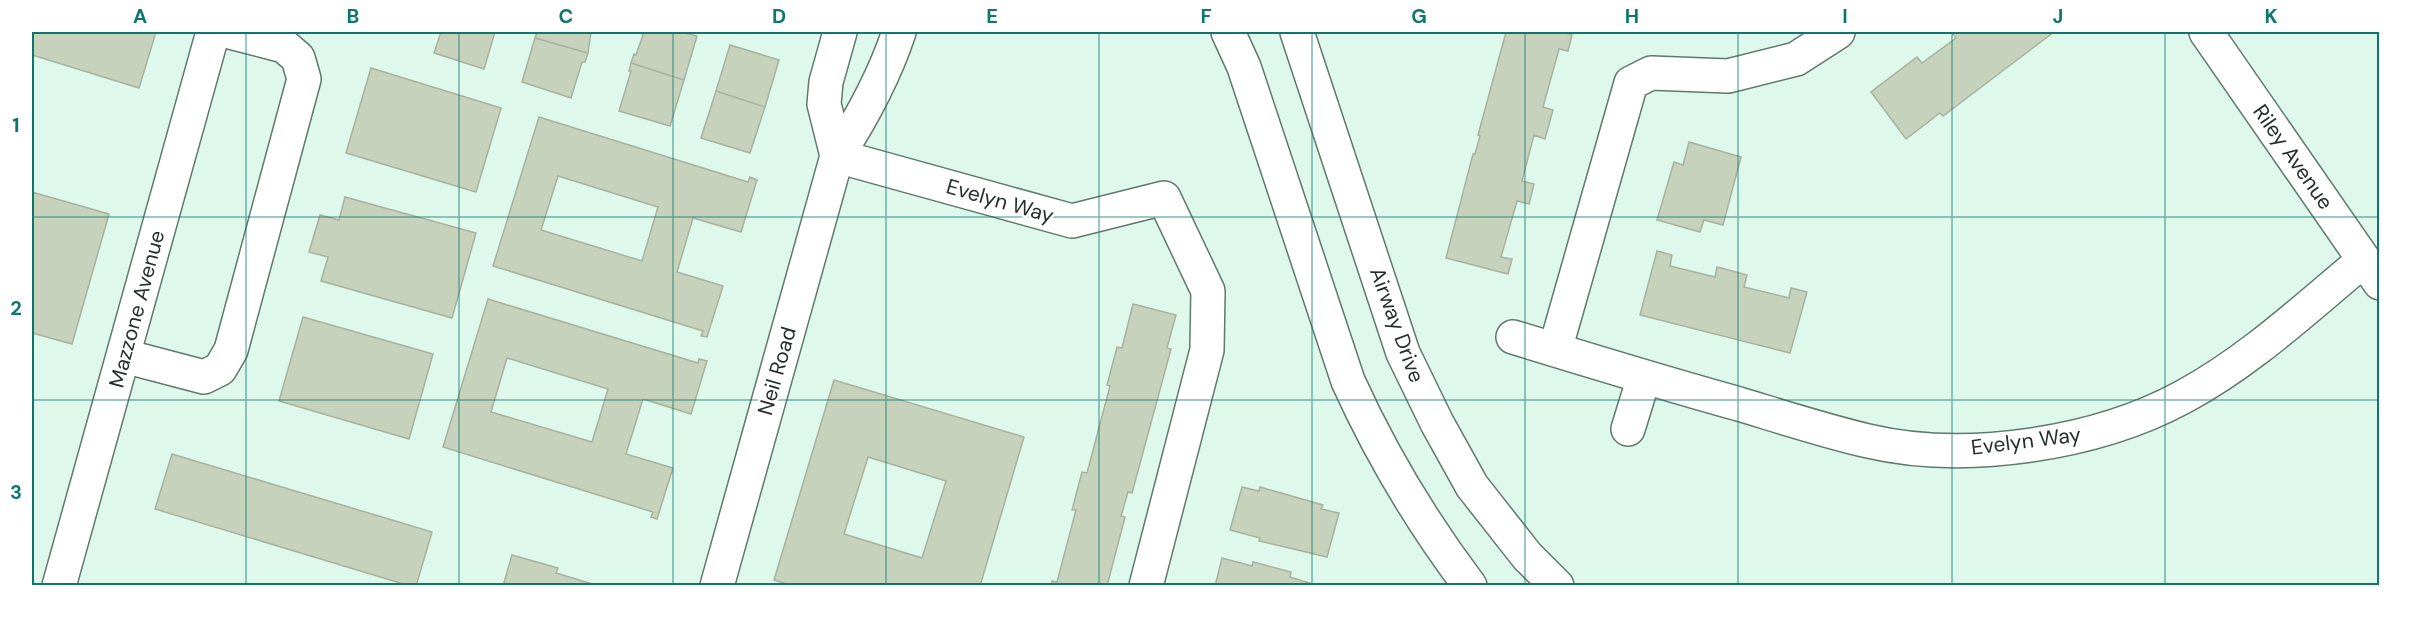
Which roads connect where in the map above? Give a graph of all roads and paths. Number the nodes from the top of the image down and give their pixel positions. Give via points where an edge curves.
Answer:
1 (213, 32) edge
2 (230, 32) edge
3 (840, 32) edge
4 (899, 32) edge
5 (1228, 32) edge
6 (1296, 32) edge
7 (1306, 32) edge
8 (1838, 32) edge
9 (2206, 32) edge
10 (1319, 98) junction
11 (837, 156) junction
12 (2372, 272) edge
13 (1513, 337) dead end
14 (1556, 350) junction
15 (124, 356) junction
16 (1644, 377) junction
17 (1628, 429) dead end
18 (722, 584) edge
19 (59, 585) edge
20 (1146, 585) edge
21 (1470, 585) edge
22 (1557, 585) edge

1 - 15 street, Mazzone Avenue
2 - 15 street via 284,46 298,58 304,79 231,350 220,369 204,377
3 - 11 street, Neil Road via 826,82 825,104
4 - 11 street, Neil Road via 864,114
5 - 21 street via 1244,67 1348,381 1405,492
6 - 10 street, Airway Drive
7 - 10 street
8 - 14 street via 1796,58 1728,76 1651,72 1631,83
9 - 12 street, Riley Avenue
10 - 22 street, Airway Drive via 1403,353 1437,423 1472,486 1527,556
11 - 18 street, Neil Road
11 - 20 street, Evelyn Way via 1071,221 1164,198 1208,291 1207,351
12 - 16 street, Evelyn Way via 2191,392 2123,423 2063,440 1998,449 1937,450 1870,442
13 - 14 street, Evelyn Way
14 - 16 street, Evelyn Way
15 - 19 street, Mazzone Avenue
16 - 17 street

